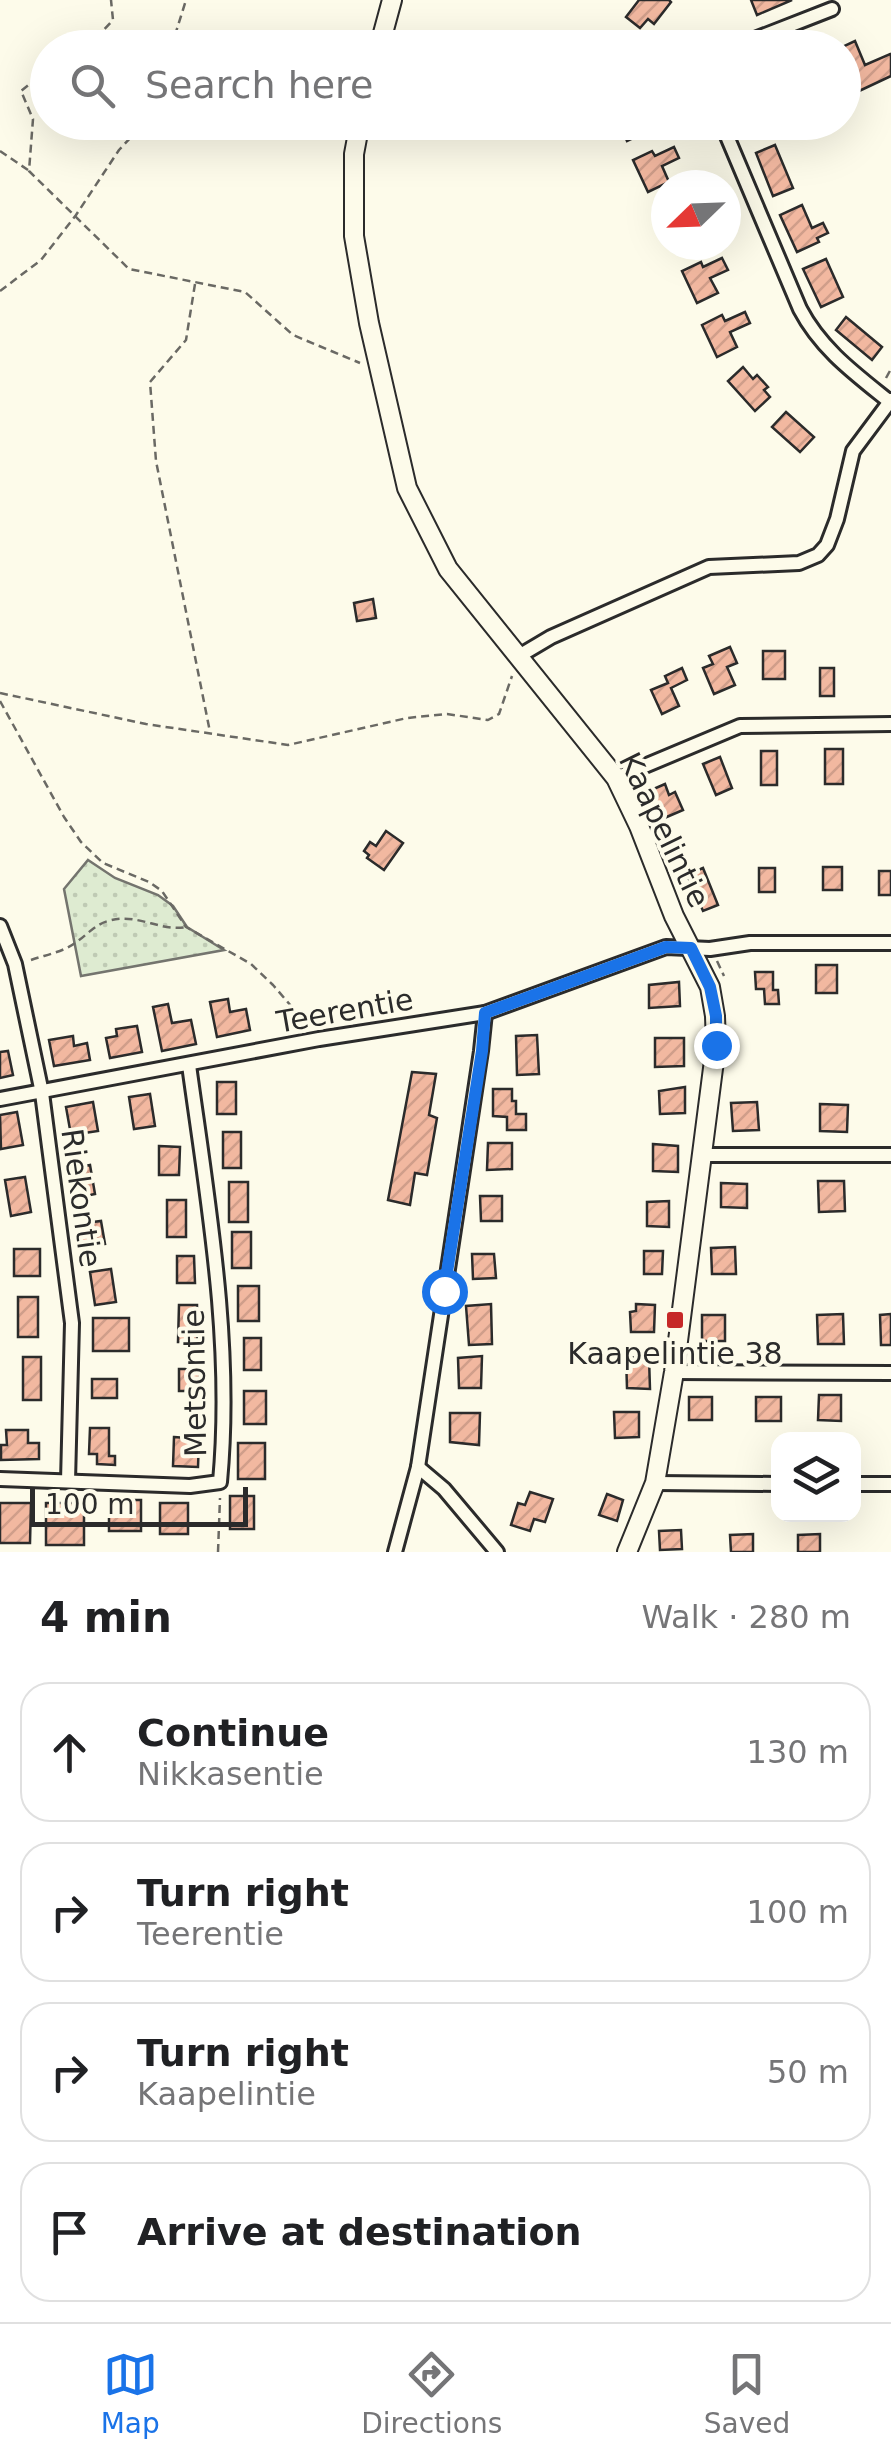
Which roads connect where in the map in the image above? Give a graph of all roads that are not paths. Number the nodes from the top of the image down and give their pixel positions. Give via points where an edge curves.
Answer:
1 (392, 0) edge
2 (832, 9) dead end
3 (384, 30) edge
4 (778, 30) edge
5 (357, 140) edge
6 (729, 140) edge
7 (890, 401) edge
8 (519, 656) junction
9 (891, 724) edge
10 (616, 778) junction
11 (0, 926) edge
12 (891, 943) edge
13 (701, 948) junction
14 (485, 1013) junction
15 (189, 1065) junction
16 (42, 1093) junction
17 (0, 1100) edge
18 (702, 1155) junction
19 (891, 1155) edge
20 (674, 1372) junction
21 (891, 1373) edge
22 (418, 1466) junction
23 (0, 1479) edge
24 (68, 1481) junction
25 (655, 1483) junction
26 (771, 1484) edge
27 (861, 1484) edge
28 (891, 1484) edge
29 (395, 1552) edge
30 (496, 1552) edge
31 (627, 1552) edge

1 - 3 street
2 - 4 street
5 - 8 street, Kaapelintie via 354,236 407,488 448,570
6 - 7 street via 812,333
7 - 8 street via 854,451 837,519 818,555 799,563 709,567
8 - 10 street, Kaapelintie
9 - 10 street via 740,726
10 - 13 street, Kaapelintie via 674,916
11 - 16 street, Riekontie via 15,964
12 - 13 street, Teerentie
13 - 14 street, Teerentie via 666,947
13 - 18 street, Kaapelintie via 716,1016
14 - 15 street, Teerentie
14 - 22 street
15 - 16 street, Teerentie
15 - 24 street, Metsontie via 222,1339 220,1482
16 - 17 street, Teerentie
16 - 24 street, Riekontie via 72,1323
18 - 19 street
18 - 20 street, Kaapelintie
20 - 21 street
20 - 25 street, Kaapelintie
22 - 29 street
22 - 30 street
23 - 24 street, Metsontie
25 - 26 street
25 - 31 street, Kaapelintie
27 - 28 street

